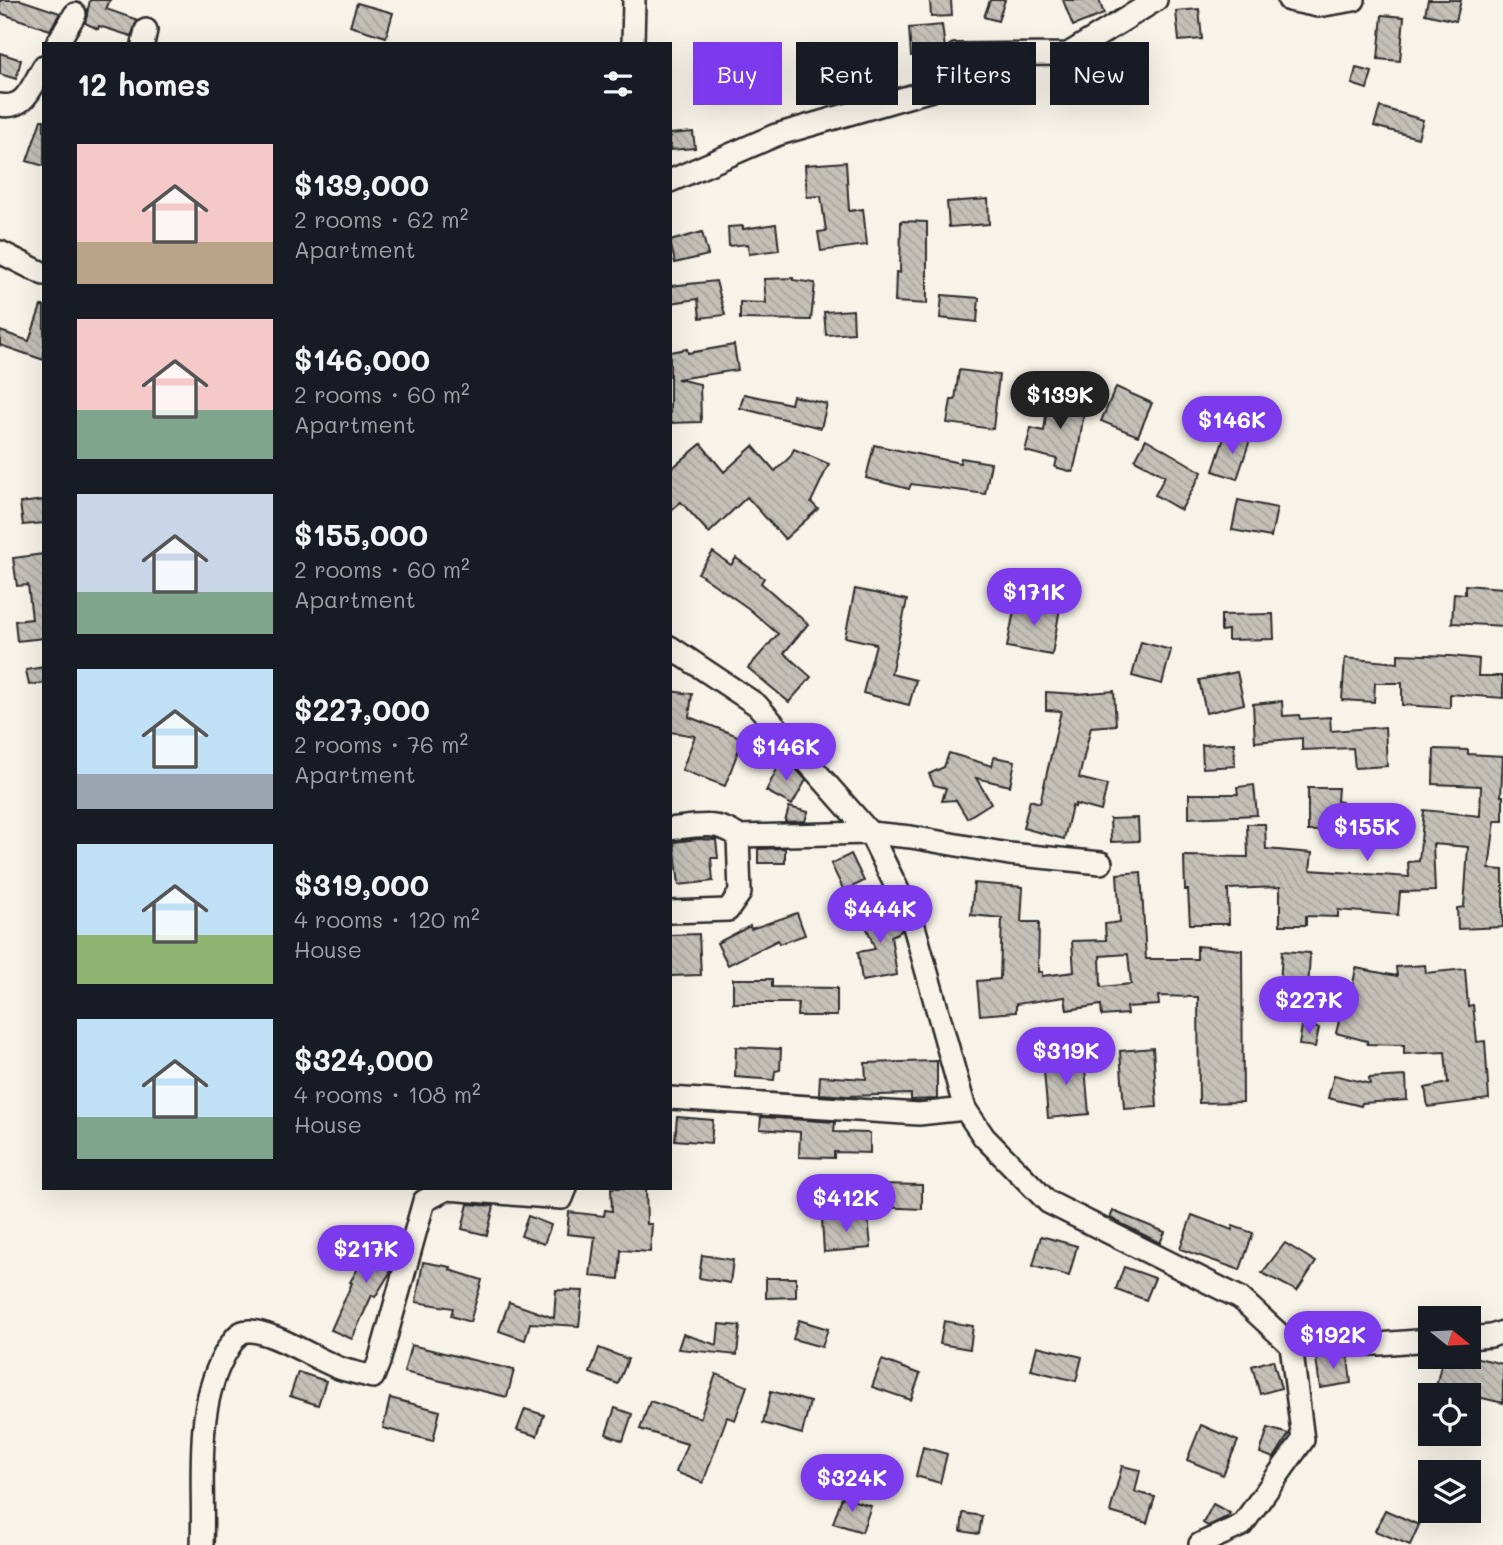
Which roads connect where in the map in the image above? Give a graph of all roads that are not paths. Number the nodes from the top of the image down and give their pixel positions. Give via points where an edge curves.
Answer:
1 (634, 0) edge
2 (1156, 0) edge
3 (1289, 0) edge
4 (1353, 0) edge
5 (75, 14) dead end
6 (58, 42) edge
7 (633, 42) edge
8 (42, 69) edge
9 (0, 105) edge
10 (672, 180) edge
11 (0, 253) edge
12 (42, 273) edge
13 (672, 648) edge
14 (672, 829) edge
15 (870, 834) junction
16 (738, 836) junction
17 (1101, 863) dead end
18 (672, 912) edge
19 (672, 1098) edge
20 (965, 1109) junction
21 (445, 1190) edge
22 (460, 1190) edge
23 (565, 1190) edge
24 (1503, 1332) edge
25 (1481, 1337) edge
26 (1418, 1341) edge
27 (1291, 1345) junction
28 (1245, 1535) edge
29 (202, 1545) edge
30 (1200, 1545) edge

1 - 7 street
2 - 10 street via 1068,54 956,55 932,90 776,135
3 - 4 street via 1318,6
5 - 6 street
8 - 9 street via 21,104
11 - 12 street
13 - 15 street via 757,705
14 - 16 street via 713,824
15 - 16 street
15 - 17 street
15 - 20 street via 912,919
16 - 18 street via 740,893 728,910
19 - 20 street via 919,1114
20 - 27 street via 984,1137 1048,1202 1240,1298
21 - 29 street via 424,1201 373,1377 341,1369 269,1336 249,1330 238,1334 218,1365 211,1392 201,1457
22 - 23 street via 562,1198
24 - 25 street
26 - 27 street
27 - 28 street via 1303,1440
28 - 30 street

